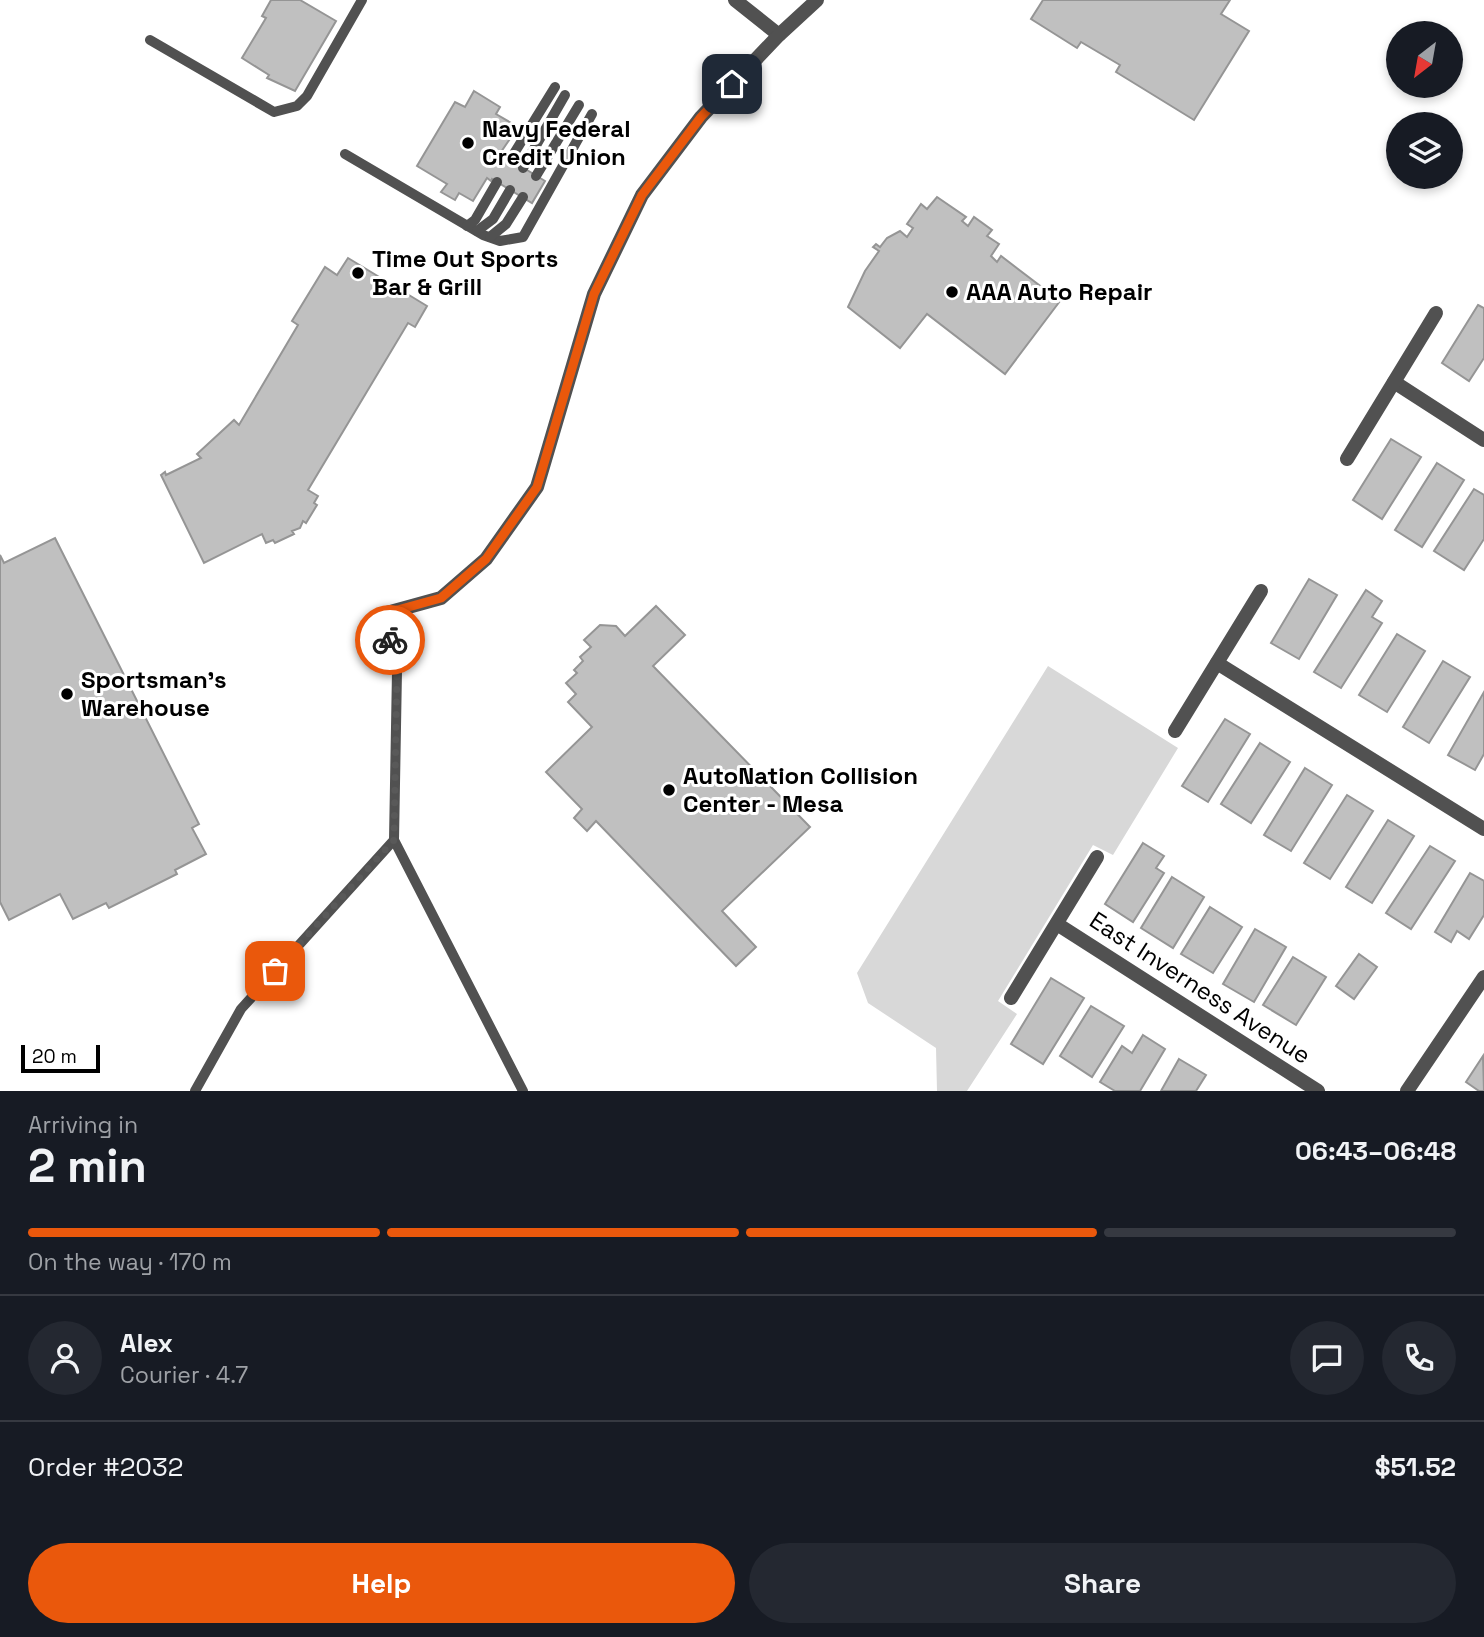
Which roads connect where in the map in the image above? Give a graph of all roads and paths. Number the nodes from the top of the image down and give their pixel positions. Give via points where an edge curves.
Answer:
1 (362, 0) edge
2 (734, 0) edge
3 (817, 0) edge
4 (779, 35) junction
5 (150, 40) dead end
6 (555, 87) dead end
7 (565, 95) dead end
8 (579, 105) dead end
9 (592, 114) dead end
10 (345, 154) dead end
11 (510, 160) dead end
12 (523, 168) dead end
13 (536, 176) dead end
14 (497, 182) dead end
15 (510, 190) dead end
16 (523, 197) dead end
17 (472, 229) junction
18 (490, 237) junction
19 (1436, 313) dead end
20 (1394, 382) junction
21 (1484, 440) edge
22 (1347, 459) dead end
23 (1261, 591) dead end
24 (383, 614) joint
25 (1217, 663) junction
26 (1175, 731) dead end
27 (1484, 830) edge
28 (394, 840) junction
29 (1097, 857) dead end
30 (1057, 924) junction
31 (1484, 977) edge
32 (1011, 999) dead end
33 (195, 1091) edge
34 (523, 1091) edge
35 (1318, 1091) edge
36 (1407, 1091) edge

1 - 5 lane via 307,96 297,106 274,112
2 - 4 street
3 - 4 street
4 - 24 street via 701,117 642,195 594,294 537,487 486,559 441,598
6 - 11 lane
7 - 12 lane
8 - 13 lane
9 - 18 lane via 523,237 500,242
10 - 17 lane
14 - 17 lane
15 - 17 lane via 493,219
16 - 18 lane via 506,224
17 - 18 lane
19 - 20 street
20 - 21 street
20 - 22 street
23 - 25 street
24 - 28 lane via 397,671
25 - 26 street
25 - 27 street
28 - 33 lane via 241,1009
28 - 34 lane
29 - 30 street, East Inverness Avenue
30 - 32 street, East Inverness Avenue
30 - 35 street, East Inverness Avenue
31 - 36 street

